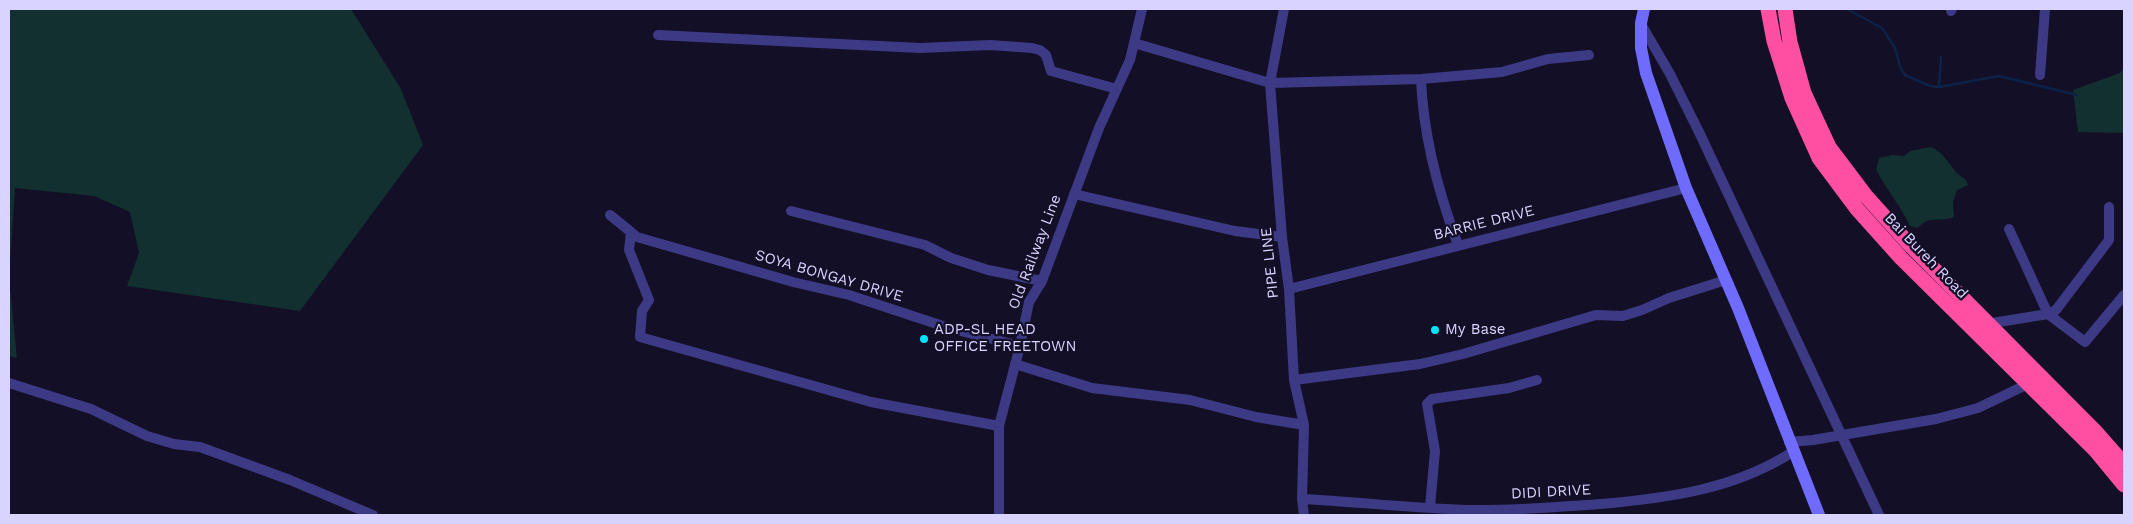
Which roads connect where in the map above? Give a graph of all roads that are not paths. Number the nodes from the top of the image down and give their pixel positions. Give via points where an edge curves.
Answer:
1 (1142, 9) edge
2 (1284, 9) edge
3 (1644, 9) edge
4 (1768, 9) edge
5 (1785, 9) edge
6 (2045, 9) edge
7 (1641, 24) junction
8 (658, 35) dead end
9 (1134, 42) junction
10 (1590, 55) dead end
11 (2040, 75) dead end
12 (1421, 79) junction
13 (1270, 83) junction
14 (1117, 89) junction
15 (1686, 188) junction
16 (1074, 194) junction
17 (2108, 207) dead end
18 (791, 211) dead end
19 (610, 215) dead end
20 (2009, 229) dead end
21 (631, 232) junction
22 (1282, 237) junction
23 (1458, 245) junction
24 (1726, 280) junction
25 (1042, 281) junction
26 (1289, 289) junction
27 (2124, 295) edge
28 (2048, 314) junction
29 (1986, 324) junction
30 (1020, 346) junction
31 (1015, 364) junction
32 (1294, 380) junction
33 (1537, 380) dead end
34 (9, 383) edge
35 (2028, 384) junction
36 (1304, 424) junction
37 (999, 426) junction
38 (1842, 435) junction
39 (1791, 447) junction
40 (2124, 464) edge
41 (2124, 485) edge
42 (1302, 499) junction
43 (1430, 507) junction
44 (1514, 512) edge
45 (373, 515) edge
46 (999, 515) edge
47 (1304, 515) edge
48 (1819, 515) edge
49 (1879, 515) edge

1 - 9 street, Old Railway Line
2 - 13 street, PIPE LINE
3 - 7 street
4 - 35 highway, Bai Bureh Road via 1774,42 1792,98 1819,158 1901,258
5 - 29 highway, Bai Bureh Road via 1804,93 1829,147 1866,196
6 - 11 street
7 - 15 street via 1646,74
7 - 38 street via 1699,132
8 - 14 street via 920,48 990,45 1032,48 1046,55 1051,71
9 - 13 street
9 - 14 street, Old Railway Line
10 - 12 street via 1548,59 1502,72
12 - 13 street
12 - 23 street via 1433,156 1445,209
13 - 22 street, PIPE LINE
14 - 16 street, Old Railway Line
15 - 23 street, BARRIE DRIVE
15 - 24 street
16 - 22 street via 1235,231
16 - 25 street, Old Railway Line
17 - 28 street via 2109,240 2056,310
18 - 25 street via 925,245 988,270
19 - 21 street, SOYA BONGAY DRIVE
20 - 28 street
21 - 30 street, SOYA BONGAY DRIVE via 793,282 849,295 949,328
21 - 37 street via 629,250 649,300 642,311 640,337 871,402
22 - 26 street, PIPE LINE
23 - 26 street, BARRIE DRIVE
24 - 32 street via 1622,316 1596,314 1420,364
24 - 39 street
25 - 30 street, Old Railway Line via 1029,302
26 - 32 street, PIPE LINE
27 - 28 street via 2085,342
28 - 29 street
29 - 40 highway, Bai Bureh Road
30 - 31 street, Old Railway Line
31 - 36 street via 1092,388 1190,400 1256,417
31 - 37 street, Old Railway Line
32 - 36 street, PIPE LINE
33 - 43 street via 1509,388 1432,399 1427,404 1435,451
34 - 45 street via 91,409 147,436 200,447
35 - 38 street via 1978,408 1936,419
35 - 41 highway, Bai Bureh Road via 2096,450
36 - 42 street, PIPE LINE
37 - 46 street, Old Railway Line
38 - 39 street
38 - 49 street
39 - 44 street, DIDI DRIVE via 1776,463 1732,482 1688,493
39 - 48 street
42 - 43 street, DIDI DRIVE
42 - 47 street, PIPE LINE
43 - 44 street, DIDI DRIVE

